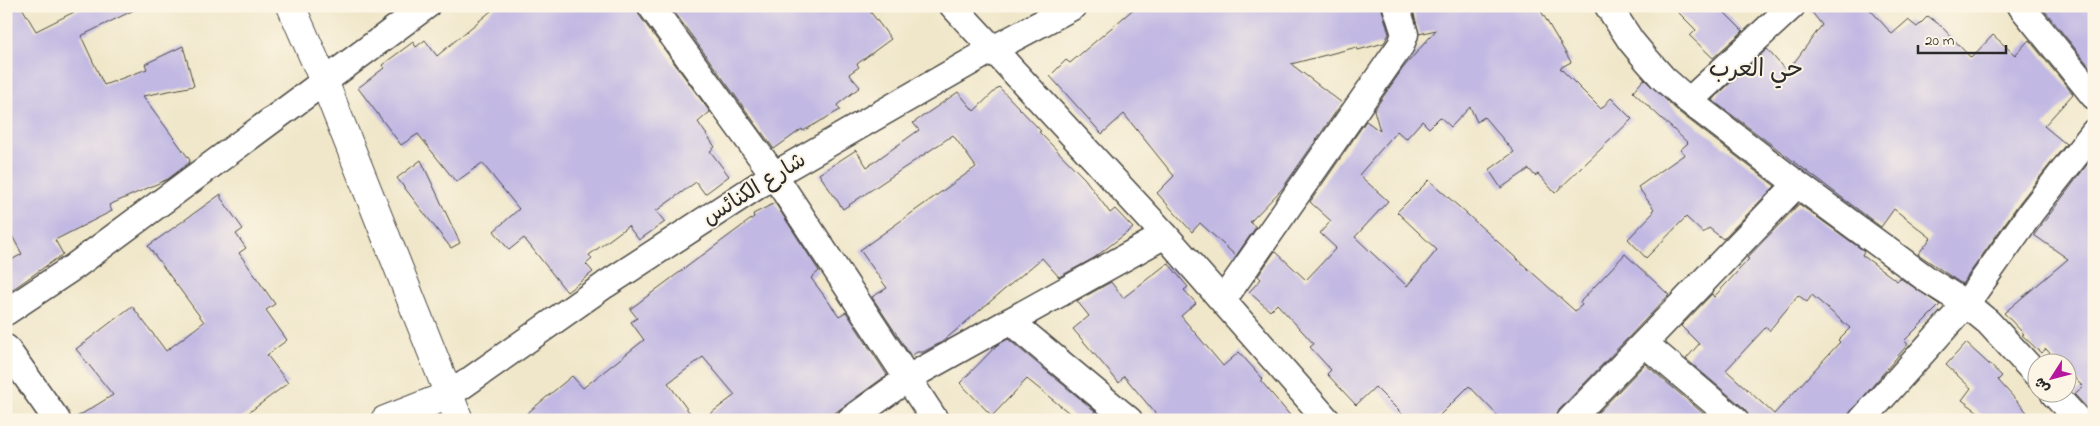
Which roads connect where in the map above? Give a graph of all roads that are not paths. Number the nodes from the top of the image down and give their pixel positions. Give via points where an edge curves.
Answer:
1 (291, 6) edge
2 (426, 6) edge
3 (651, 6) edge
4 (954, 6) edge
5 (1074, 6) edge
6 (1396, 6) edge
7 (1608, 6) edge
8 (1792, 6) edge
9 (2021, 6) edge
10 (993, 49) junction
11 (324, 81) junction
12 (2094, 96) edge
13 (1689, 101) junction
14 (2094, 132) edge
15 (774, 175) junction
16 (1797, 184) junction
17 (1165, 235) junction
18 (1223, 300) junction
19 (1966, 304) junction
20 (6, 312) edge
21 (1010, 321) junction
22 (1644, 343) junction
23 (6, 348) edge
24 (2028, 365) edge
25 (908, 378) junction
26 (2063, 404) edge
27 (454, 408) edge
28 (57, 420) edge
29 (385, 420) edge
30 (850, 420) edge
31 (935, 420) edge
32 (1128, 420) edge
33 (1327, 420) edge
34 (1570, 420) edge
35 (1735, 420) edge
36 (1862, 420) edge
37 (2078, 420) edge

1 - 11 street
2 - 11 street
3 - 15 street
4 - 10 street
5 - 10 street, شارع الكنائس
6 - 18 street via 1404,34 1401,44
7 - 13 street via 1646,59
8 - 13 street
9 - 12 street
10 - 15 street, شارع الكنائس
10 - 17 street
11 - 20 street via 75,266
11 - 27 street
13 - 16 street
14 - 19 street
15 - 25 street
15 - 27 street, شارع الكنائس via 605,285
16 - 19 street
16 - 22 street
17 - 18 street
17 - 21 street
18 - 33 street
19 - 24 street via 1988,322
19 - 36 street
21 - 25 street
21 - 32 street
22 - 34 street
22 - 35 street
23 - 28 street
25 - 30 street
25 - 31 street
26 - 37 street
27 - 29 street

